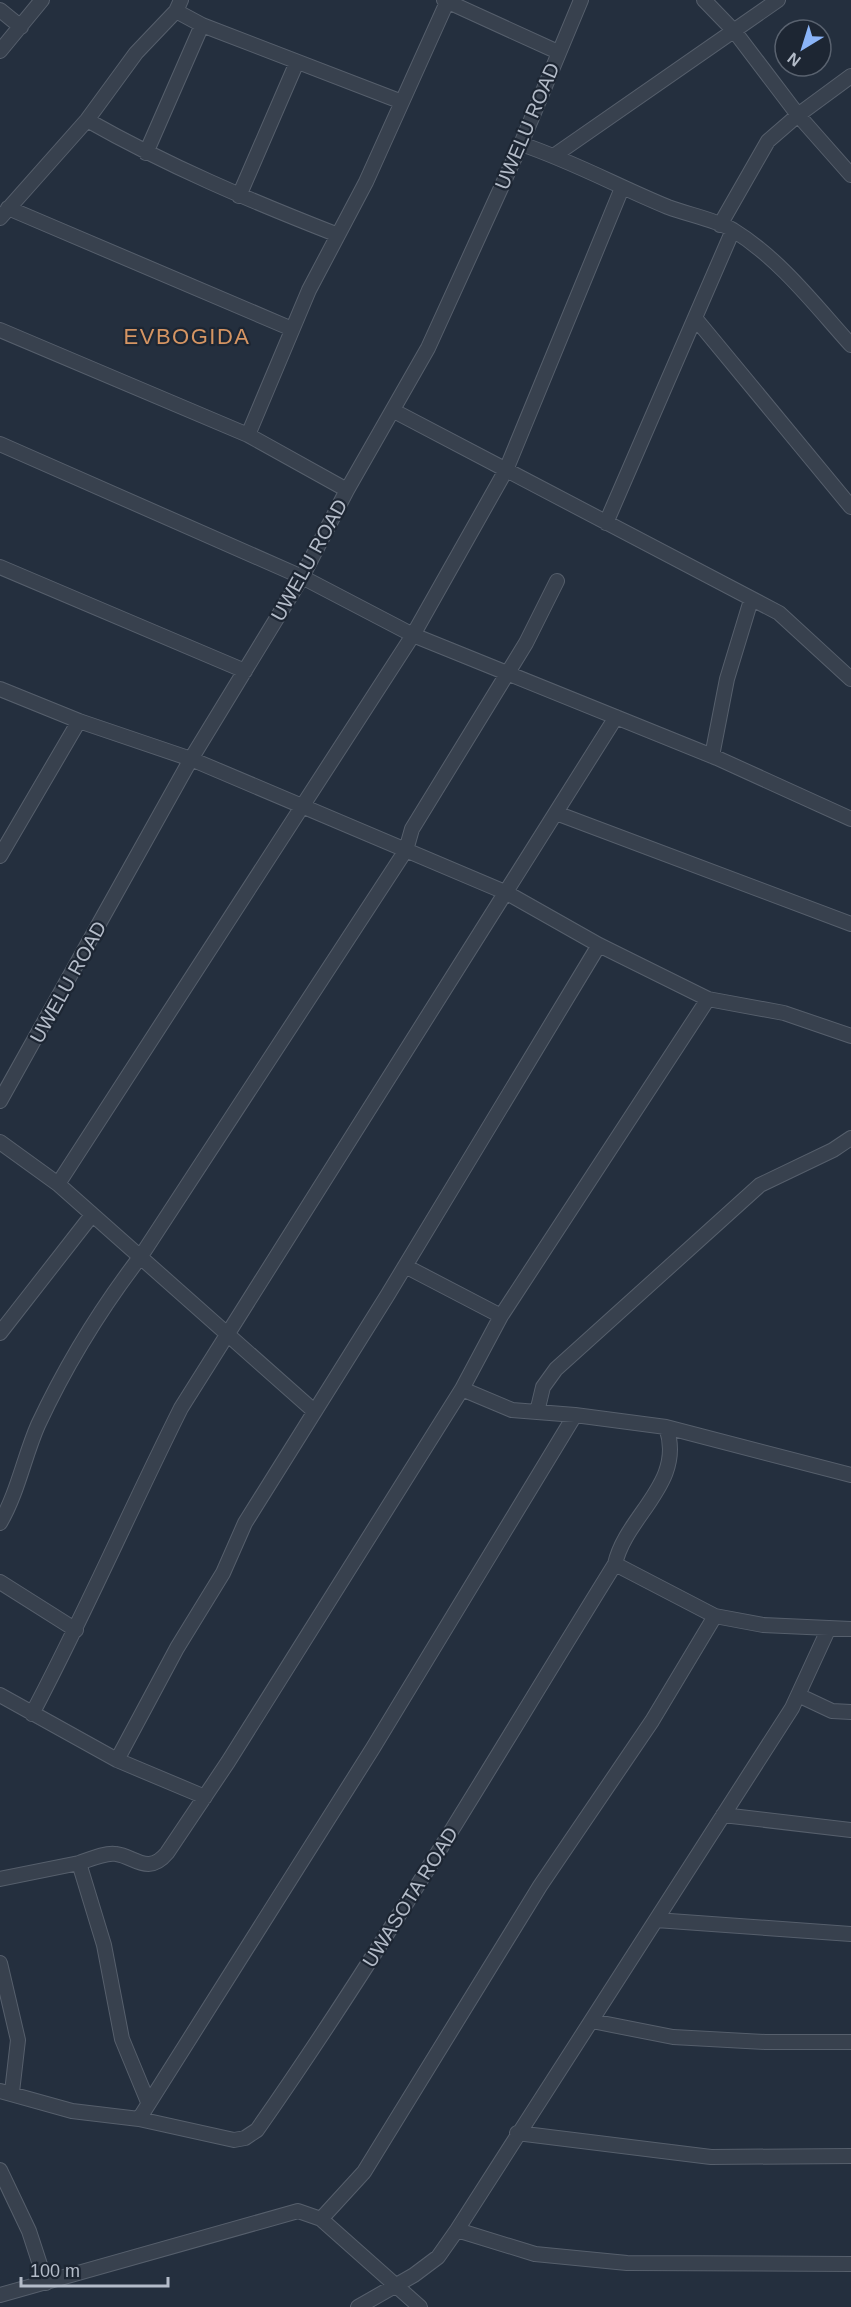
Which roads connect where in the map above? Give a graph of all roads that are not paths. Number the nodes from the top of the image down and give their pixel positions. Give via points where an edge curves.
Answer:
1 (42, 0) edge
2 (446, 0) edge
3 (581, 0) edge
4 (704, 0) edge
5 (778, 0) edge
6 (179, 6) edge
7 (0, 10) edge
8 (201, 25) junction
9 (21, 27) junction
10 (735, 32) junction
11 (0, 51) edge
12 (558, 52) junction
13 (297, 62) junction
14 (851, 76) edge
15 (402, 102) junction
16 (798, 115) junction
17 (87, 120) junction
18 (521, 144) junction
19 (146, 153) junction
20 (555, 155) junction
21 (851, 175) edge
22 (622, 188) junction
23 (239, 196) junction
24 (4, 213) edge
25 (726, 227) junction
26 (338, 235) junction
27 (695, 318) junction
28 (292, 328) junction
29 (0, 330) edge
30 (851, 345) edge
31 (394, 411) junction
32 (248, 435) junction
33 (0, 444) edge
34 (506, 470) junction
35 (347, 490) junction
36 (851, 507) edge
37 (606, 523) junction
38 (0, 567) edge
39 (302, 578) junction
40 (557, 581) dead end
41 (751, 600) junction
42 (413, 635) junction
43 (245, 671) junction
44 (508, 675) junction
45 (851, 679) edge
46 (0, 689) edge
47 (616, 717) junction
48 (79, 721) junction
49 (712, 756) junction
50 (191, 759) junction
51 (303, 805) junction
52 (556, 813) junction
53 (851, 819) edge
54 (406, 850) junction
55 (0, 856) edge
56 (507, 893) junction
57 (851, 924) edge
58 (599, 945) junction
59 (708, 999) junction
60 (851, 1036) edge
61 (0, 1101) edge
62 (851, 1138) edge
63 (0, 1142) edge
64 (58, 1184) junction
65 (92, 1215) junction
66 (141, 1256) junction
67 (405, 1266) junction
68 (501, 1316) junction
69 (0, 1333) edge
70 (228, 1334) junction
71 (462, 1389) junction
72 (314, 1411) junction
73 (537, 1412) junction
74 (575, 1414) junction
75 (666, 1427) junction
76 (851, 1475) edge
77 (0, 1523) edge
78 (615, 1564) junction
79 (0, 1581) edge
80 (714, 1616) junction
81 (851, 1629) edge
82 (76, 1630) junction
83 (828, 1630) junction
84 (0, 1695) edge
85 (798, 1695) junction
86 (851, 1712) edge
87 (32, 1714) junction
88 (117, 1760) junction
89 (205, 1797) junction
90 (723, 1815) junction
91 (851, 1830) edge
92 (79, 1863) junction
93 (0, 1879) edge
94 (656, 1920) junction
95 (851, 1934) edge
96 (0, 1963) edge
97 (592, 2021) junction
98 (851, 2042) edge
99 (6, 2091) edge
100 (148, 2102) junction
101 (139, 2119) junction
102 (517, 2133) junction
103 (851, 2156) edge
104 (0, 2170) edge
105 (321, 2220) junction
106 (457, 2230) junction
107 (851, 2265) edge
108 (46, 2283) junction
109 (396, 2287) junction
110 (0, 2295) edge
111 (358, 2307) edge
112 (420, 2307) edge

1 - 9 street
2 - 12 street
2 - 15 street
3 - 12 street, UWELU ROAD
4 - 10 street
5 - 10 street
6 - 8 street
6 - 17 street via 136,53
7 - 9 street
8 - 13 street
8 - 19 street
9 - 11 street
10 - 16 street
10 - 20 street
12 - 18 street, UWELU ROAD
13 - 15 street
13 - 23 street
14 - 16 street
15 - 26 street
16 - 21 street
16 - 25 street via 768,141
17 - 19 street
17 - 24 street
18 - 20 street
18 - 31 street, UWELU ROAD via 428,348
19 - 23 street
20 - 22 street
22 - 25 street
22 - 34 street
23 - 26 street
24 - 28 street
25 - 27 street
25 - 30 street via 782,269
26 - 28 street
27 - 36 street
27 - 37 street
28 - 32 street
29 - 32 street
31 - 34 street
31 - 35 street, UWELU ROAD
32 - 35 street
33 - 39 street
34 - 37 street
34 - 42 street
35 - 39 street, UWELU ROAD
37 - 41 street
38 - 43 street
39 - 42 street
39 - 43 street, UWELU ROAD
40 - 44 street
41 - 45 street via 794,624
41 - 49 street via 728,679
42 - 44 street
42 - 51 street
43 - 50 street, UWELU ROAD
44 - 47 street
44 - 54 street via 412,829
46 - 48 street
47 - 49 street
47 - 52 street
48 - 50 street
48 - 55 street
49 - 53 street
50 - 51 street
50 - 61 street, UWELU ROAD
51 - 54 street
51 - 64 street
52 - 56 street
52 - 57 street
54 - 56 street
54 - 66 street
56 - 58 street
56 - 70 street
58 - 59 street
58 - 67 street
59 - 60 street via 784,1013
59 - 68 street
62 - 73 street via 760,1185 556,1369 543,1387
63 - 64 street
64 - 65 street
65 - 66 street
65 - 69 street
66 - 70 street
66 - 77 street via 107,1300 38,1426 12,1502
67 - 68 street
67 - 72 street
68 - 71 street
70 - 72 street
70 - 82 street via 181,1408
71 - 73 street via 512,1410
71 - 89 street
72 - 88 street via 245,1523 224,1574 177,1648
73 - 74 street
74 - 75 street
74 - 100 street via 373,1748
75 - 76 street
75 - 78 street, UWASOTA ROAD via 672,1443 668,1469 654,1497 619,1547
78 - 80 street
78 - 101 street, UWASOTA ROAD via 421,1884 257,2130 234,2140
79 - 82 street
80 - 83 street
80 - 105 street via 652,1721 540,1886 364,2172
81 - 83 street
82 - 87 street
83 - 85 street
84 - 87 street
85 - 86 street via 832,1711
85 - 90 street
87 - 88 street
88 - 89 street
89 - 92 street via 162,1858 153,1863 140,1863 115,1853
90 - 91 street
90 - 94 street
92 - 93 street
92 - 100 street via 104,1945 122,2039
94 - 95 street
94 - 97 street
96 - 99 street via 18,2040
97 - 98 street via 673,2037
97 - 102 street
99 - 101 street, UWASOTA ROAD via 72,2111
100 - 101 street
102 - 103 street via 711,2157
102 - 106 street
104 - 108 street via 29,2231
105 - 108 street via 290,2212
105 - 109 street
106 - 107 street via 535,2254 592,2260
106 - 109 street via 438,2257
108 - 110 street
109 - 111 street
109 - 112 street

